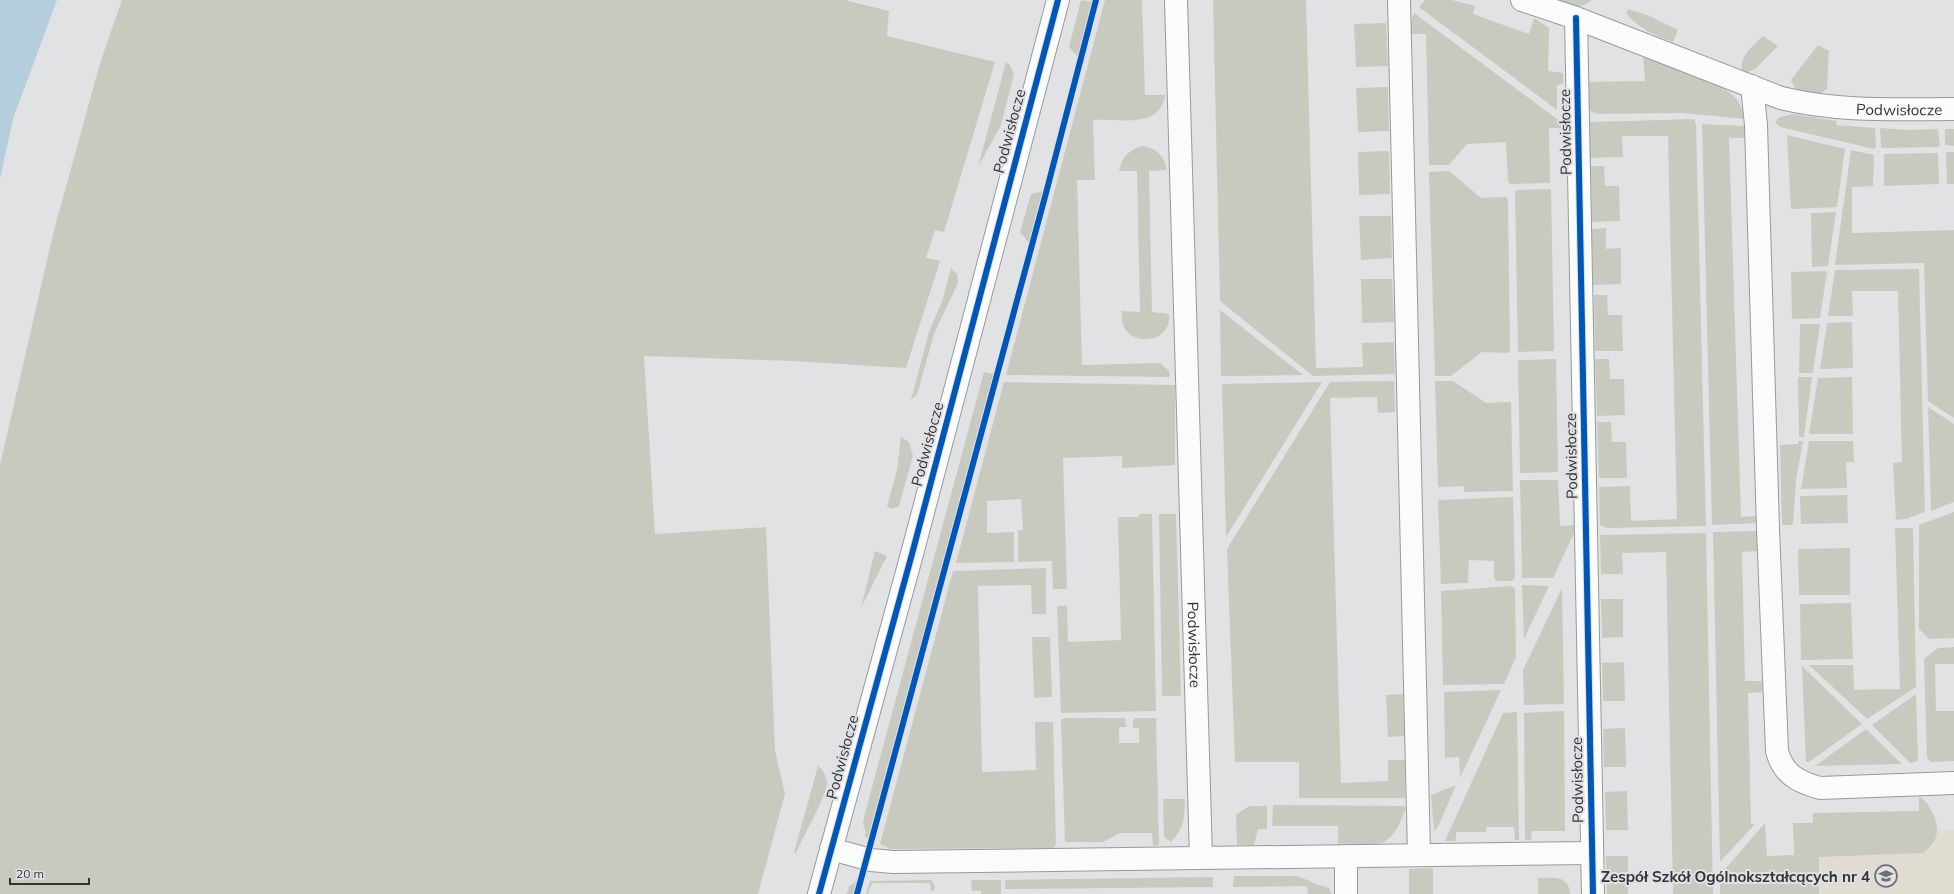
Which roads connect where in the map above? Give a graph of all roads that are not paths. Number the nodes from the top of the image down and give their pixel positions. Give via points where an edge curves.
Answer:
1 (1058, 0) edge
2 (1176, 0) edge
3 (1399, 0) edge
4 (1522, 0) edge
5 (1576, 18) junction
6 (1752, 86) junction
7 (1954, 109) edge
8 (1949, 783) edge
9 (831, 849) junction
10 (1591, 853) junction
11 (1419, 855) junction
12 (1346, 856) junction
13 (1201, 858) junction
14 (819, 894) edge
15 (1346, 894) edge
16 (1593, 894) edge

1 - 9 street, Podwisłocze via 912,554
2 - 13 street, Podwisłocze
3 - 11 street
4 - 5 street, Podwisłocze
5 - 6 street, Podwisłocze
5 - 10 street, Podwisłocze
6 - 7 street, Podwisłocze via 1781,98 1834,108
6 - 8 street via 1756,125 1768,529 1779,760 1791,777 1820,788
9 - 13 street via 871,860 893,862
9 - 14 street, Podwisłocze
10 - 11 street
10 - 16 street, Podwisłocze
11 - 12 street
12 - 13 street
12 - 15 street

